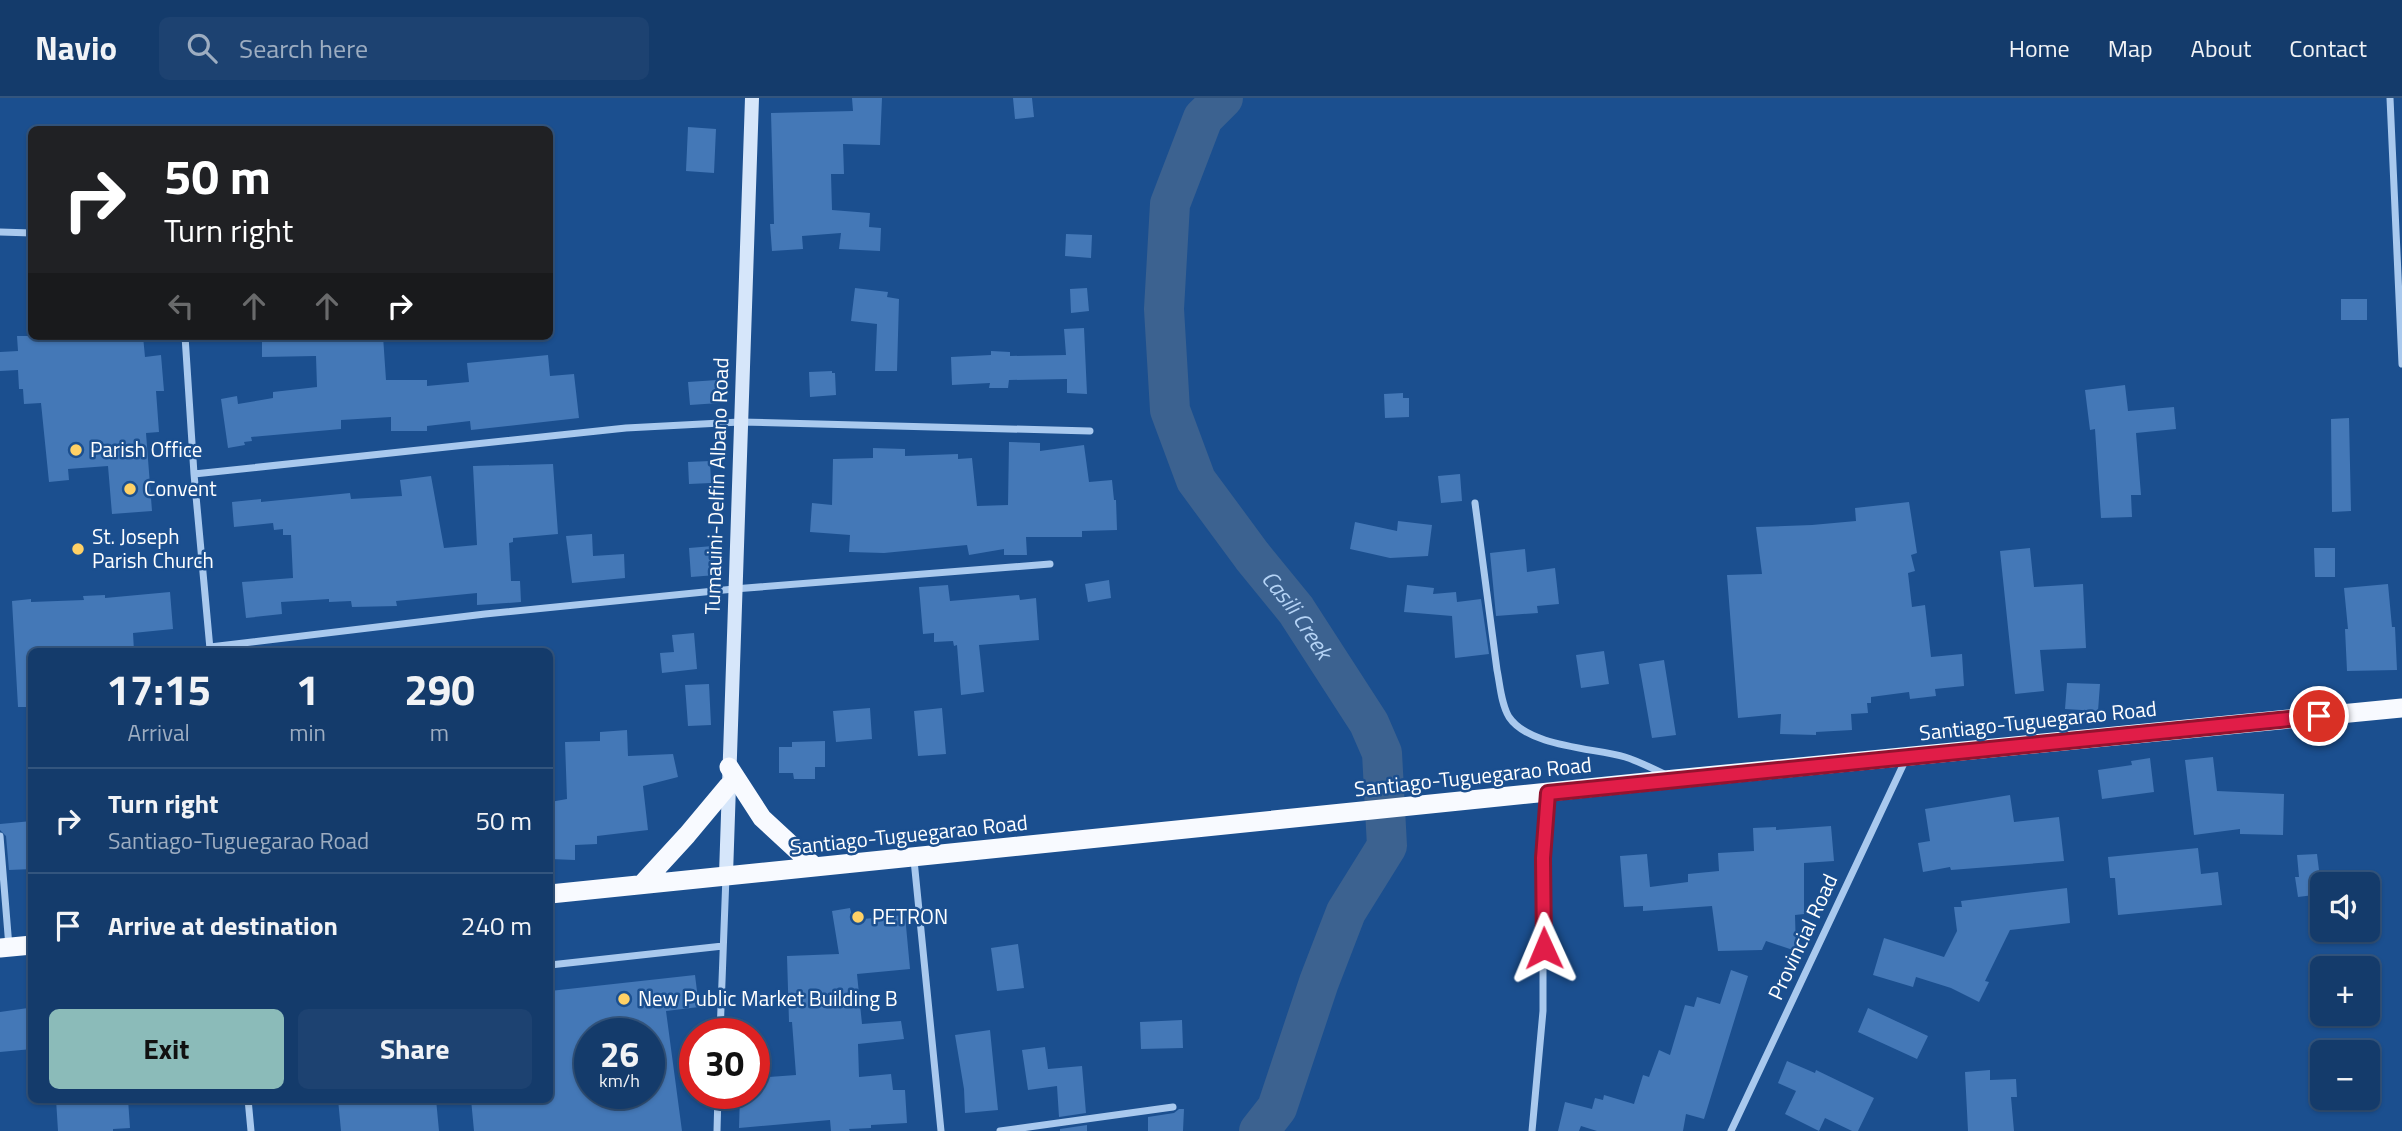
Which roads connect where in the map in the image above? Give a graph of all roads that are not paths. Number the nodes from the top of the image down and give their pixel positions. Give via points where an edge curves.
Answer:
1 (752, 98) edge
2 (2390, 98) edge
3 (0, 232) edge
4 (28, 233) edge
5 (185, 340) edge
6 (2402, 364) edge
7 (740, 422) junction
8 (1090, 431) dead end
9 (194, 474) junction
10 (1475, 502) dead end
11 (1050, 564) dead end
12 (734, 589) junction
13 (210, 648) edge
14 (218, 648) edge
15 (2402, 708) edge
16 (1906, 757) junction
17 (728, 776) junction
18 (1675, 779) junction
19 (1548, 793) junction
20 (0, 836) edge
21 (914, 857) junction
22 (815, 867) junction
23 (726, 875) junction
24 (642, 884) junction
25 (553, 894) edge
26 (28, 945) edge
27 (723, 946) junction
28 (4, 948) edge
29 (553, 965) edge
30 (721, 1018) edge
31 (248, 1103) edge
32 (1173, 1108) dead end
33 (718, 1109) edge
34 (251, 1131) edge
35 (717, 1131) edge
36 (941, 1131) edge
37 (1000, 1131) edge
38 (1532, 1131) edge
39 (1731, 1131) edge

1 - 7 main road, Tumauini-Delfin Albano Road
2 - 6 street
3 - 4 street
5 - 9 street
7 - 8 street
7 - 9 street via 626,428
7 - 12 main road, Tumauini-Delfin Albano Road
9 - 13 street
10 - 18 street via 1497,670 1510,717 1549,740 1623,756
11 - 12 street
12 - 14 street
12 - 17 main road, Tumauini-Delfin Albano Road
15 - 16 highway, Santiago-Tuguegarao Road
16 - 18 highway, Santiago-Tuguegarao Road
16 - 39 street, Provincial Road
17 - 22 highway via 762,818
17 - 23 main road, Tumauini-Delfin Albano Road
17 - 24 highway via 687,835
18 - 19 highway, Santiago-Tuguegarao Road
19 - 21 highway, Santiago-Tuguegarao Road
19 - 38 street via 1543,858 1543,1011
20 - 28 street
21 - 22 highway, Santiago-Tuguegarao Road
21 - 36 street
22 - 23 highway, Santiago-Tuguegarao Road
23 - 24 highway, Santiago-Tuguegarao Road
23 - 27 street
24 - 25 highway, Santiago-Tuguegarao Road
26 - 28 highway
27 - 29 street
27 - 30 street
31 - 34 street
32 - 37 street
33 - 35 street

